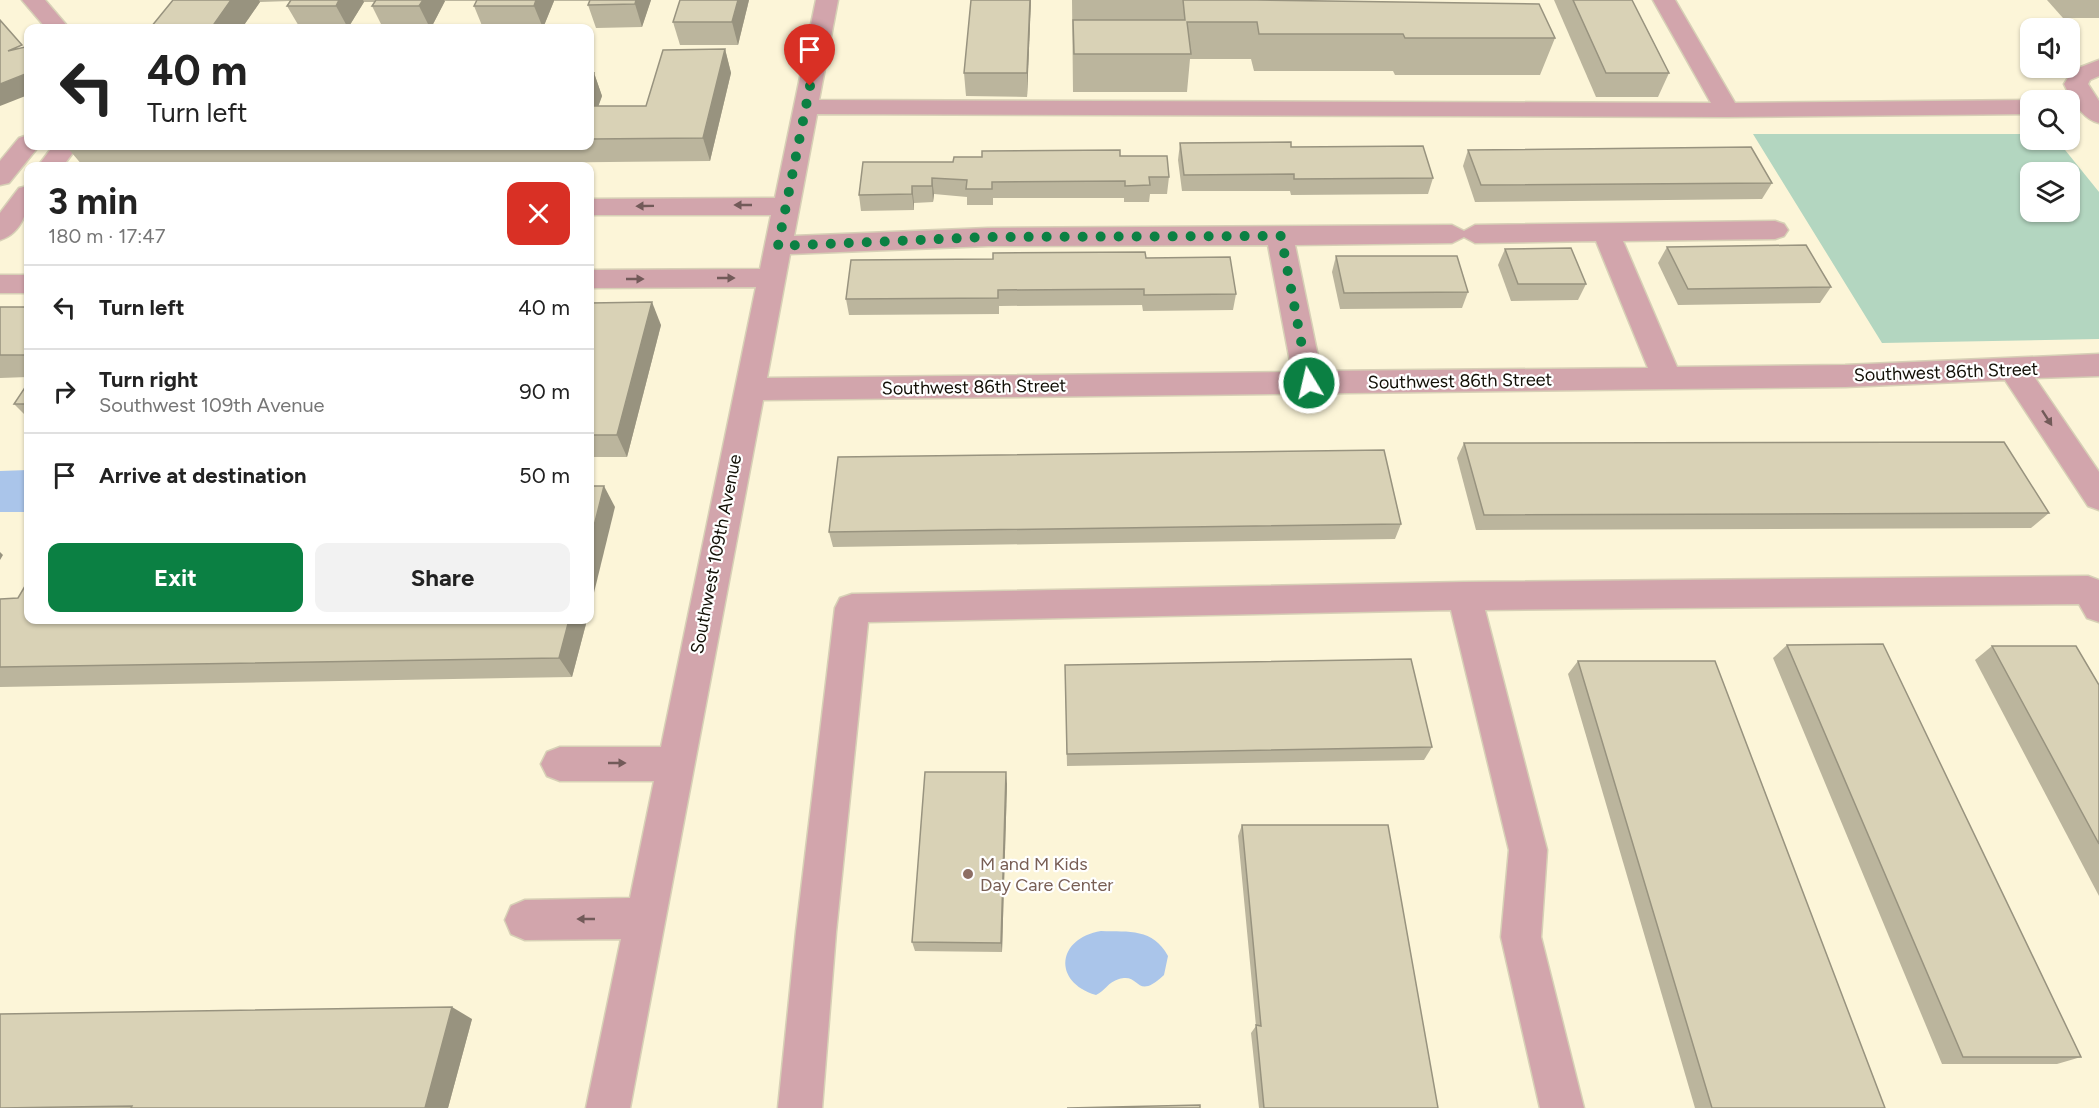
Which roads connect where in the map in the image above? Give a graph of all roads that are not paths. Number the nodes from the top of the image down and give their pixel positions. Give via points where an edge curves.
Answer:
1 (33, 0) edge
2 (827, 0) edge
3 (1664, 0) edge
4 (54, 24) edge
5 (2099, 67) edge
6 (805, 107) junction
7 (2020, 107) edge
8 (1727, 110) junction
9 (2080, 113) edge
10 (2099, 116) edge
11 (24, 148) edge
12 (63, 150) edge
13 (53, 162) edge
14 (0, 177) edge
15 (786, 206) junction
16 (594, 207) edge
17 (1775, 230) dead end
18 (1606, 232) junction
19 (1281, 236) junction
20 (778, 246) junction
21 (771, 278) junction
22 (594, 279) edge
23 (0, 284) edge
24 (24, 284) edge
25 (2099, 365) edge
26 (2014, 370) junction
27 (1667, 378) junction
28 (1309, 383) junction
29 (749, 389) junction
30 (2099, 497) edge
31 (1464, 596) junction
32 (2099, 608) edge
33 (560, 764) dead end
34 (675, 764) junction
35 (645, 918) junction
36 (525, 920) dead end
37 (608, 1108) edge
38 (800, 1108) edge
39 (1562, 1108) edge

1 - 4 street
2 - 6 street, Southwest 109th Avenue
3 - 8 street
5 - 10 street via 2081,75 2076,84
6 - 8 street
6 - 15 street, Southwest 109th Avenue
7 - 8 street
9 - 10 street
11 - 14 street
12 - 13 street
15 -> 16 street
15 - 20 street, Southwest 109th Avenue
17 - 18 street
18 - 19 street
18 - 27 street
19 - 20 street via 988,237
19 - 28 street
20 - 21 street, Southwest 109th Avenue
22 -> 21 street
21 - 29 street, Southwest 109th Avenue
23 - 24 street
25 - 26 street, Southwest 86th Street
26 - 27 street, Southwest 86th Street
26 -> 30 street
27 - 28 street, Southwest 86th Street
28 - 29 street, Southwest 86th Street
29 - 34 street, Southwest 109th Avenue
31 - 32 street via 2088,590
31 - 38 street via 852,608
31 - 39 street via 1528,850 1521,936
33 -> 34 street
34 - 35 street, Southwest 109th Avenue
35 -> 36 street
35 - 37 street, Southwest 109th Avenue

